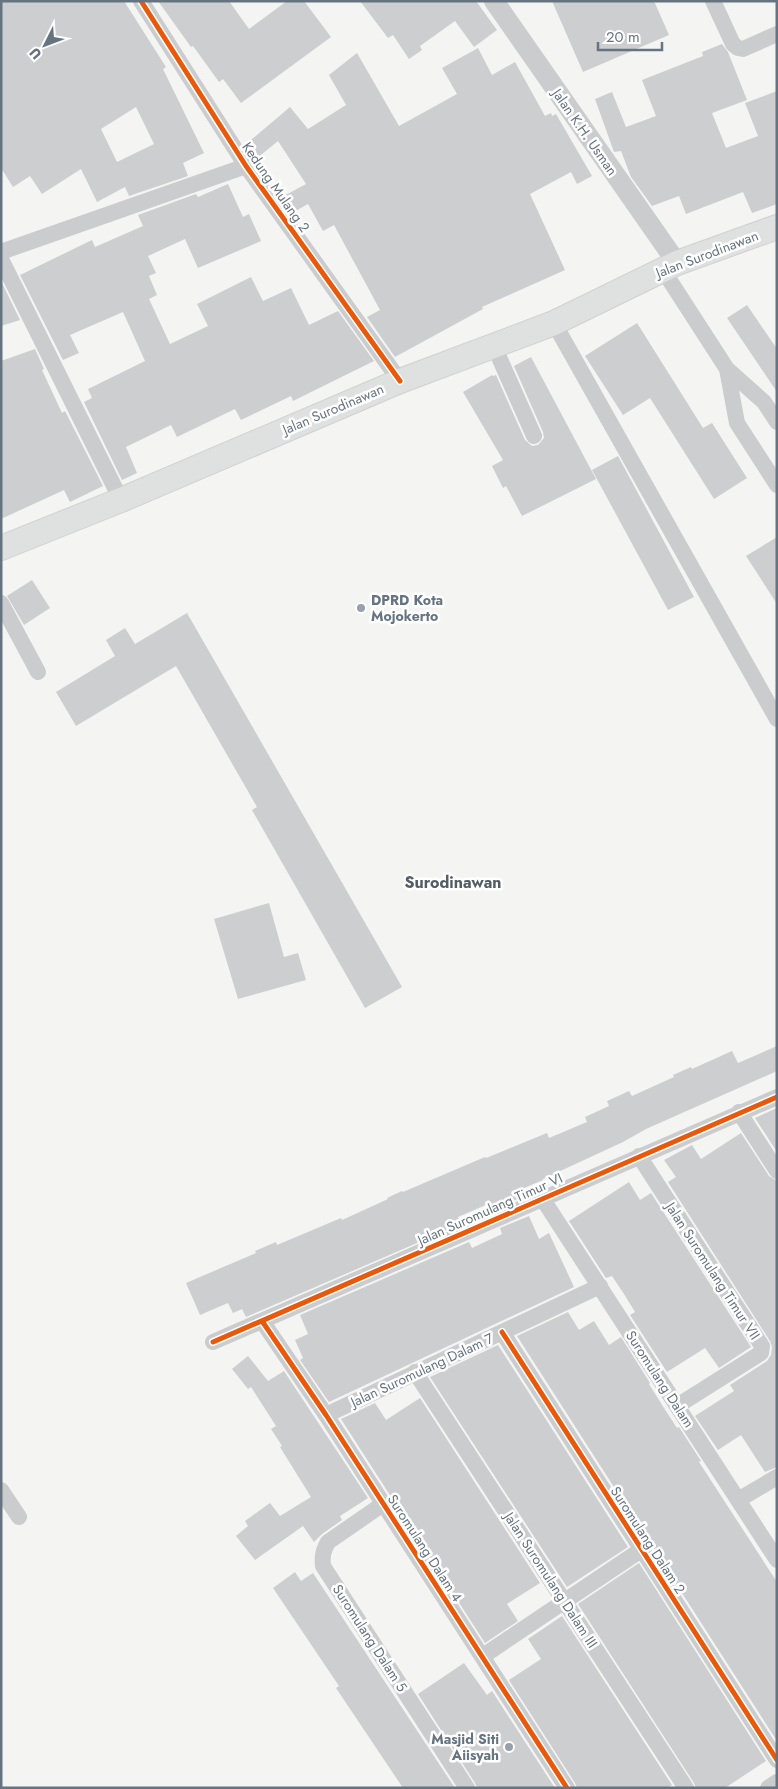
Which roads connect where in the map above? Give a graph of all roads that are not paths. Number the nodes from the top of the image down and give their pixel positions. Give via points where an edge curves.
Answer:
1 (141, 1) edge
2 (494, 1) edge
3 (713, 1) edge
4 (777, 34) edge
5 (246, 166) junction
6 (777, 227) edge
7 (1, 252) edge
8 (1, 260) edge
9 (670, 267) junction
10 (554, 323) junction
11 (494, 346) junction
12 (727, 369) junction
13 (400, 381) junction
14 (777, 422) edge
15 (534, 436) dead end
16 (777, 485) edge
17 (121, 500) junction
18 (1, 548) edge
19 (1, 603) edge
20 (38, 672) dead end
21 (777, 719) edge
22 (777, 1097) edge
23 (739, 1112) junction
24 (639, 1156) junction
25 (777, 1171) edge
26 (542, 1198) junction
27 (600, 1286) junction
28 (262, 1321) junction
29 (502, 1332) junction
30 (212, 1342) dead end
31 (416, 1372) junction
32 (677, 1406) junction
33 (326, 1415) junction
34 (777, 1477) edge
35 (1, 1490) edge
36 (738, 1500) junction
37 (384, 1504) junction
38 (18, 1517) dead end
39 (641, 1550) junction
40 (777, 1560) edge
41 (564, 1601) junction
42 (482, 1656) junction
43 (777, 1760) edge
44 (777, 1782) edge
45 (467, 1788) edge
46 (568, 1788) edge
47 (686, 1788) edge
48 (768, 1788) edge

1 - 5 street, Kedung Mulang 2
2 - 9 street, Jalan K.H. Usman
3 - 4 street via 733,44 738,48
5 - 7 street
5 - 13 street, Kedung Mulang 2
6 - 9 main road, Jalan Surodinawan
8 - 17 street
9 - 10 main road, Jalan Surodinawan
9 - 12 street
10 - 11 main road, Jalan Surodinawan
10 - 21 street
11 - 13 main road, Jalan Surodinawan
11 - 15 street
12 - 14 street via 764,402
12 - 16 street via 737,423
13 - 17 main road, Jalan Surodinawan
17 - 18 main road, Jalan Surodinawan
19 - 20 street
22 - 23 street, Jalan Suromulang Timur VI
23 - 24 street, Jalan Suromulang Timur VI
23 - 25 street
24 - 26 street, Jalan Suromulang Timur VI
24 - 32 street, Jalan Suromulang Timur VII via 762,1346 760,1353
26 - 27 street, Suromulang Dalam
26 - 28 street, Jalan Suromulang Timur VI
27 - 29 street, Jalan Suromulang Dalam 7
27 - 32 street, Suromulang Dalam
28 - 30 street, Jalan Suromulang Timur VI
28 - 33 street, Suromulang Dalam 4
29 - 31 street, Jalan Suromulang Dalam 7
29 - 39 street, Suromulang Dalam 2
31 - 33 street, Jalan Suromulang Dalam 7
31 - 41 street, Jalan Suromulang Dalam III
32 - 36 street, Suromulang Dalam
33 - 37 street, Suromulang Dalam 4
34 - 36 street
35 - 38 street
36 - 40 street, Suromulang Dalam
37 - 42 street, Suromulang Dalam 4
37 - 45 street, Suromulang Dalam 5 via 328,1542 322,1557 323,1566
39 - 41 street
39 - 43 street, Suromulang Dalam 2
41 - 42 street
41 - 47 street, Jalan Suromulang Dalam III
42 - 46 street, Suromulang Dalam 4
44 - 48 street

